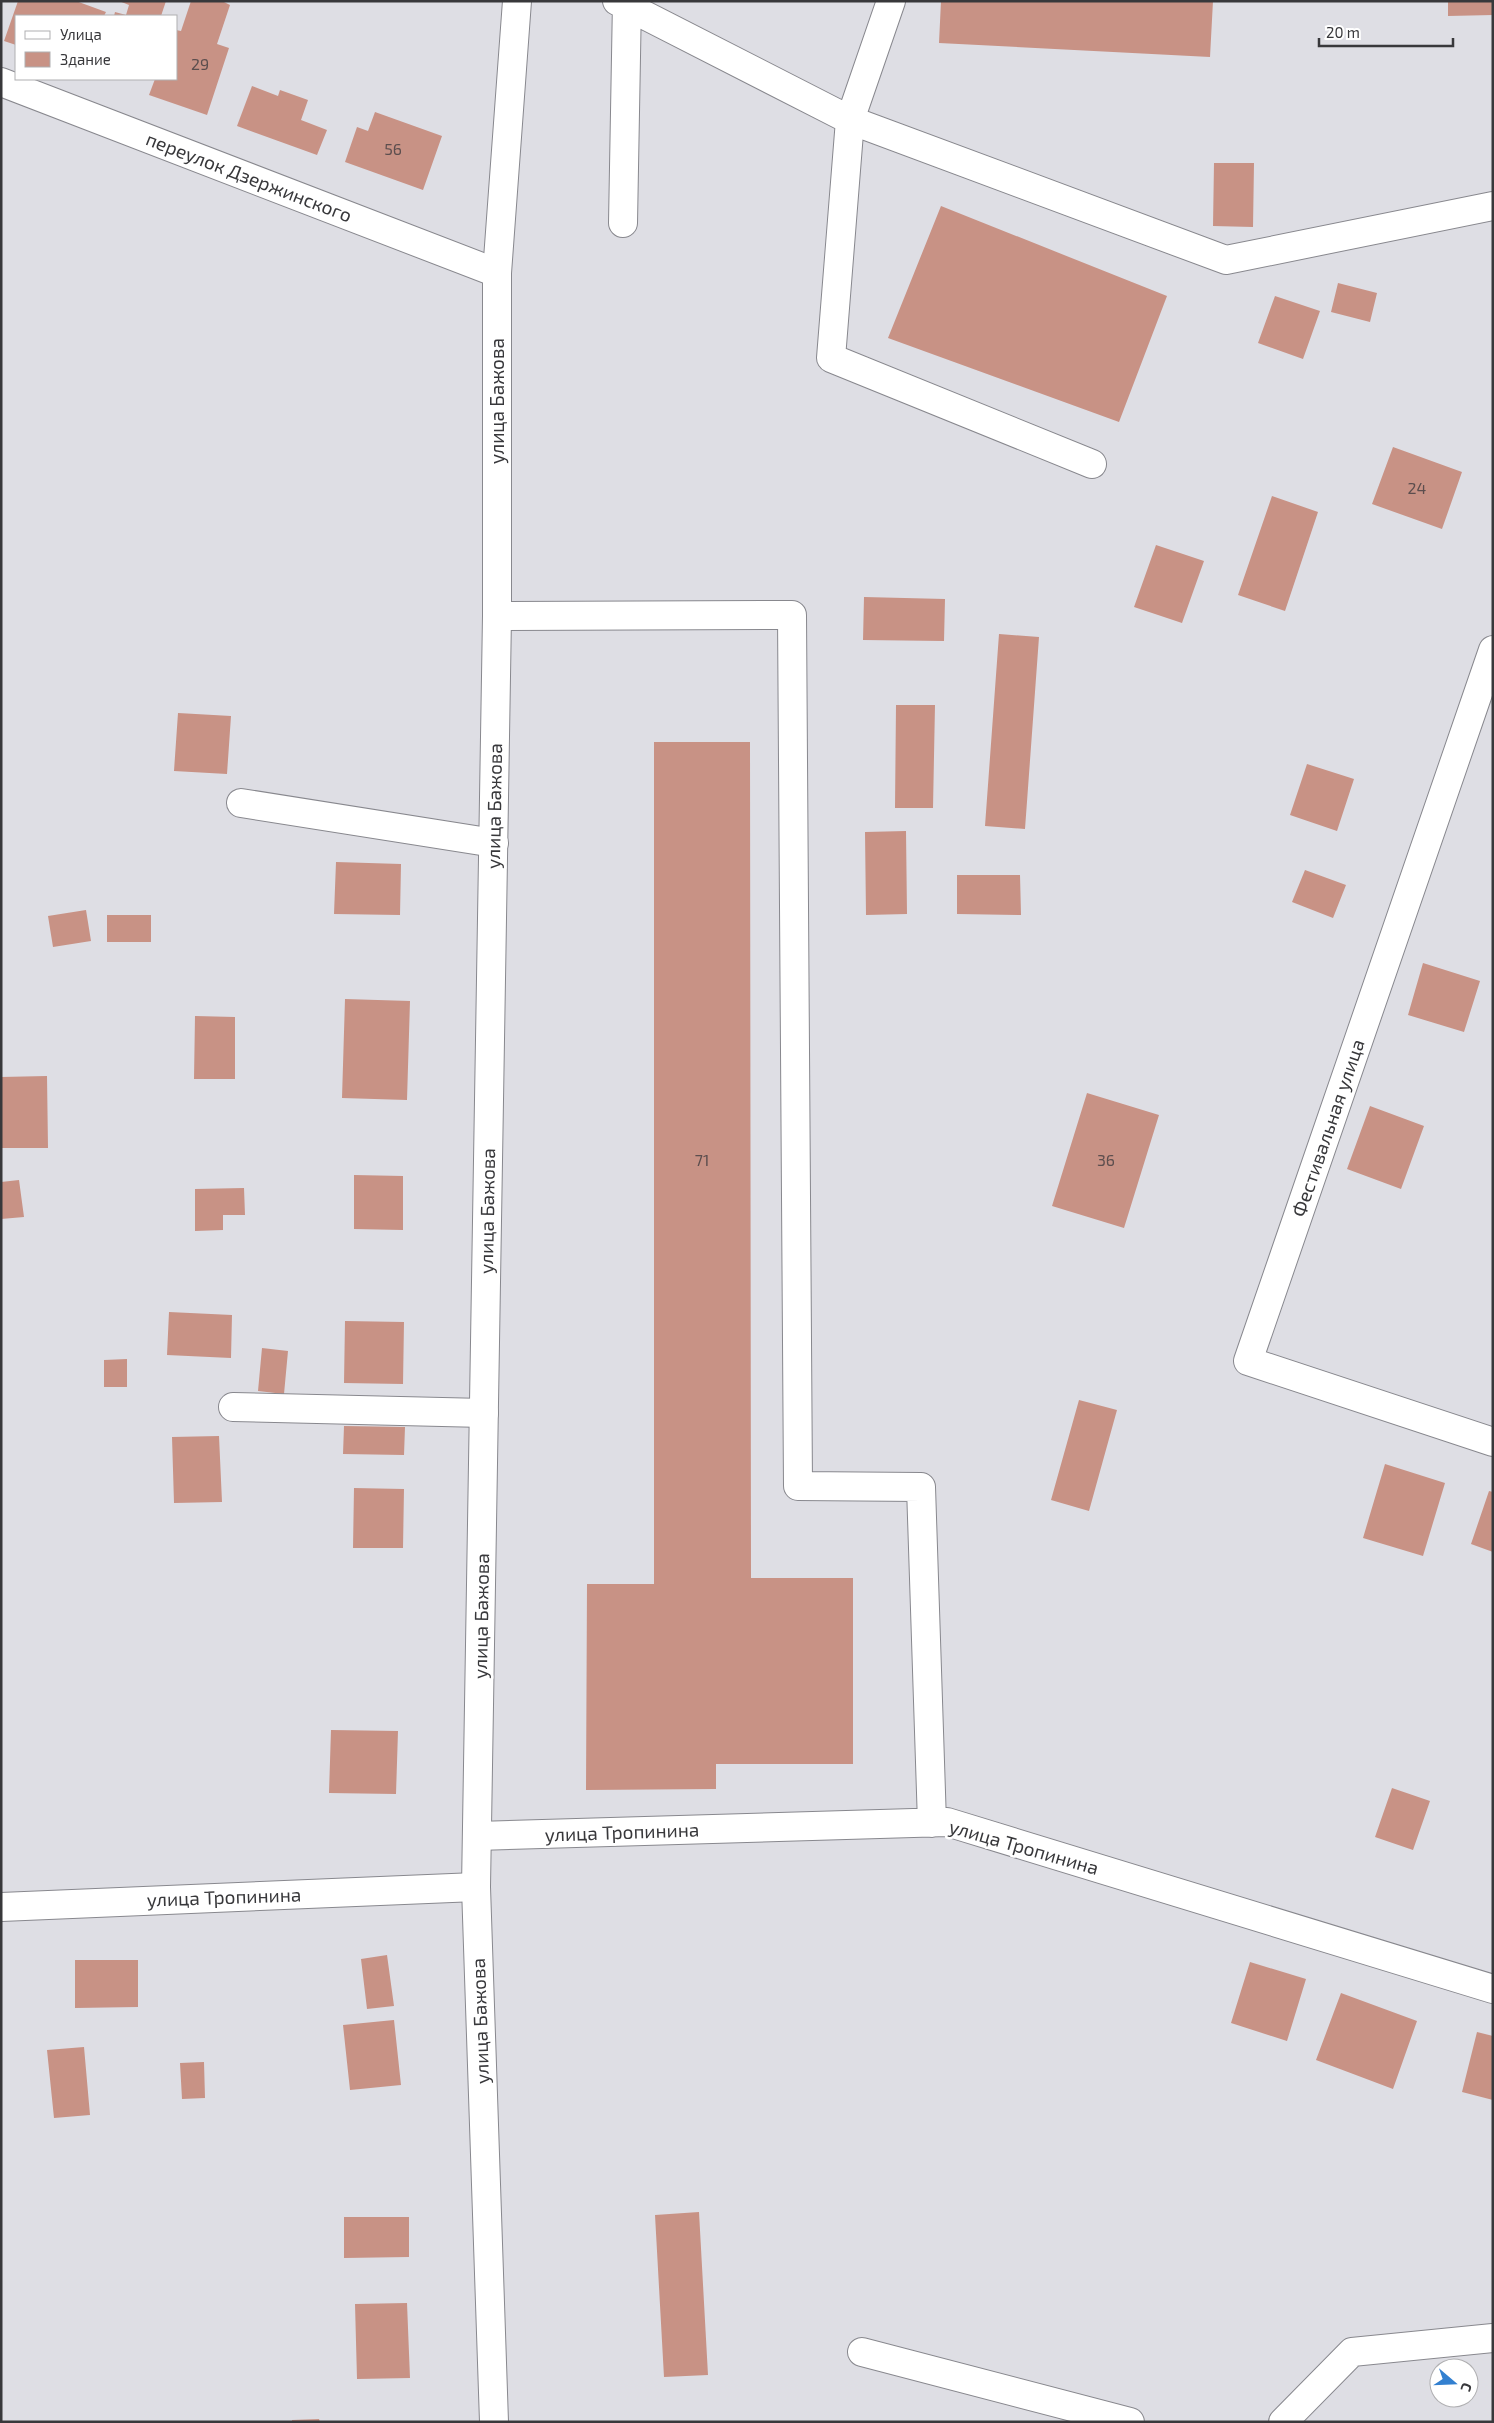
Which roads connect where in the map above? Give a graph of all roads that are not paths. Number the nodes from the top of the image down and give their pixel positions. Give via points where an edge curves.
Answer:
1 (516, 1) edge
2 (891, 1) edge
3 (623, 3) edge
4 (1, 82) edge
5 (850, 120) junction
6 (1493, 206) edge
7 (622, 222) dead end
8 (497, 273) junction
9 (1092, 464) dead end
10 (497, 616) junction
11 (1493, 650) edge
12 (241, 803) dead end
13 (494, 843) junction
14 (233, 1407) dead end
15 (484, 1413) junction
16 (1493, 1442) edge
17 (932, 1823) junction
18 (477, 1836) junction
19 (476, 1887) junction
20 (1, 1907) edge
21 (1493, 1990) edge
22 (1493, 2338) edge
23 (862, 2352) dead end
24 (494, 2422) edge
25 (1130, 2422) edge
26 (1283, 2422) edge

1 - 8 street, улица Бажова
2 - 5 street
3 - 5 street
3 - 7 street
4 - 8 street, переулок Дзержинского
5 - 6 street via 1226,260
5 - 9 street via 830,358
8 - 10 street, улица Бажова
10 - 13 street, улица Бажова
10 - 17 street via 792,615 798,1486 921,1487
11 - 16 street, Фестивальная улица via 1248,1361
12 - 13 street
13 - 15 street, улица Бажова
14 - 15 street
15 - 18 street, улица Бажова
17 - 18 street, улица Тропинина
17 - 21 street, улица Тропинина via 947,1822
18 - 19 street, улица Бажова
19 - 20 street, улица Тропинина
19 - 24 street, улица Бажова
22 - 26 street via 1352,2352
23 - 25 street

